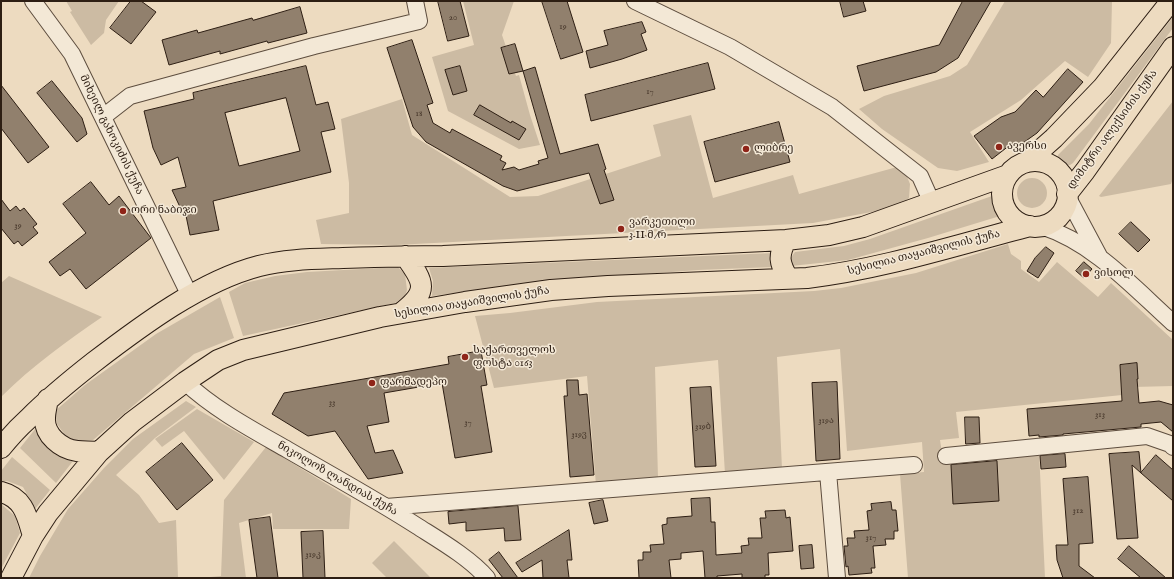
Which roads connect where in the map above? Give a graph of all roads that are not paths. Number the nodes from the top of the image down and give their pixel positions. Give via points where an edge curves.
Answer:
1 (33, 1) edge
2 (415, 1) edge
3 (635, 1) edge
4 (1171, 1) edge
5 (1173, 47) edge
6 (103, 117) junction
7 (1027, 162) junction
8 (1008, 174) junction
9 (1067, 195) junction
10 (932, 203) junction
11 (1036, 226) junction
12 (786, 240) junction
13 (405, 256) junction
14 (1100, 257) junction
15 (788, 278) junction
16 (190, 296) junction
17 (401, 313) junction
18 (1173, 323) edge
19 (185, 382) junction
20 (48, 399) junction
21 (1173, 447) edge
22 (1, 448) edge
23 (99, 452) junction
24 (946, 456) dead end
25 (914, 465) dead end
26 (828, 472) junction
27 (1, 492) edge
28 (386, 507) junction
29 (33, 536) junction
30 (11, 578) edge
31 (487, 578) edge
32 (837, 578) edge

1 - 6 street, მიხეილ გახოკიძის ქუჩა via 72,54
2 - 6 street via 419,21 314,46 130,96
3 - 10 street via 730,47 832,107 920,176
4 - 7 main road via 1103,87
5 - 9 main road, დიმიტრი ალექსიძის ქუჩა
6 - 16 street, მიხეილ გახოკიძის ქუჩა
7 - 8 main road via 1020,164
7 - 9 main road via 1039,161 1059,172 1065,182
8 - 10 main road
8 - 11 main road via 1002,192 1005,206 1013,218 1021,223
9 - 11 main road via 1060,215 1051,222
9 - 14 street
10 - 12 main road via 863,227
11 - 14 street via 1062,235
11 - 15 main road, სესილია თაყაიშვილის ქუჩა via 874,267 831,275
12 - 13 main road
12 - 15 main road via 780,259 781,267
13 - 16 main road via 283,261 239,272
13 - 17 main road via 418,274 421,289 414,302
14 - 18 street
15 - 17 main road, სესილია თაყაიშვილის ქუჩა via 551,290
16 - 20 main road via 110,350
17 - 19 main road, სესილია თაყაიშვილის ქუჩა via 243,350 218,360
19 - 23 main road, სესილია თაყაიშვილის ქუჩა via 132,422
19 - 28 street, ნიკოლოზ ლანდიას ქუჩა via 202,397 249,427
20 - 22 main road
20 - 23 main road via 45,419 47,431 53,438 60,445 75,451
21 - 24 street via 1147,436
23 - 29 main road, სესილია თაყაიშვილის ქუჩა via 56,503
25 - 26 street
26 - 28 street
26 - 32 street
27 - 29 main road via 10,494 24,508
28 - 31 street, ნიკოლოზ ლანდიას ქუჩა via 449,547
29 - 30 main road, სესილია თაყაიშვილის ქუჩა

